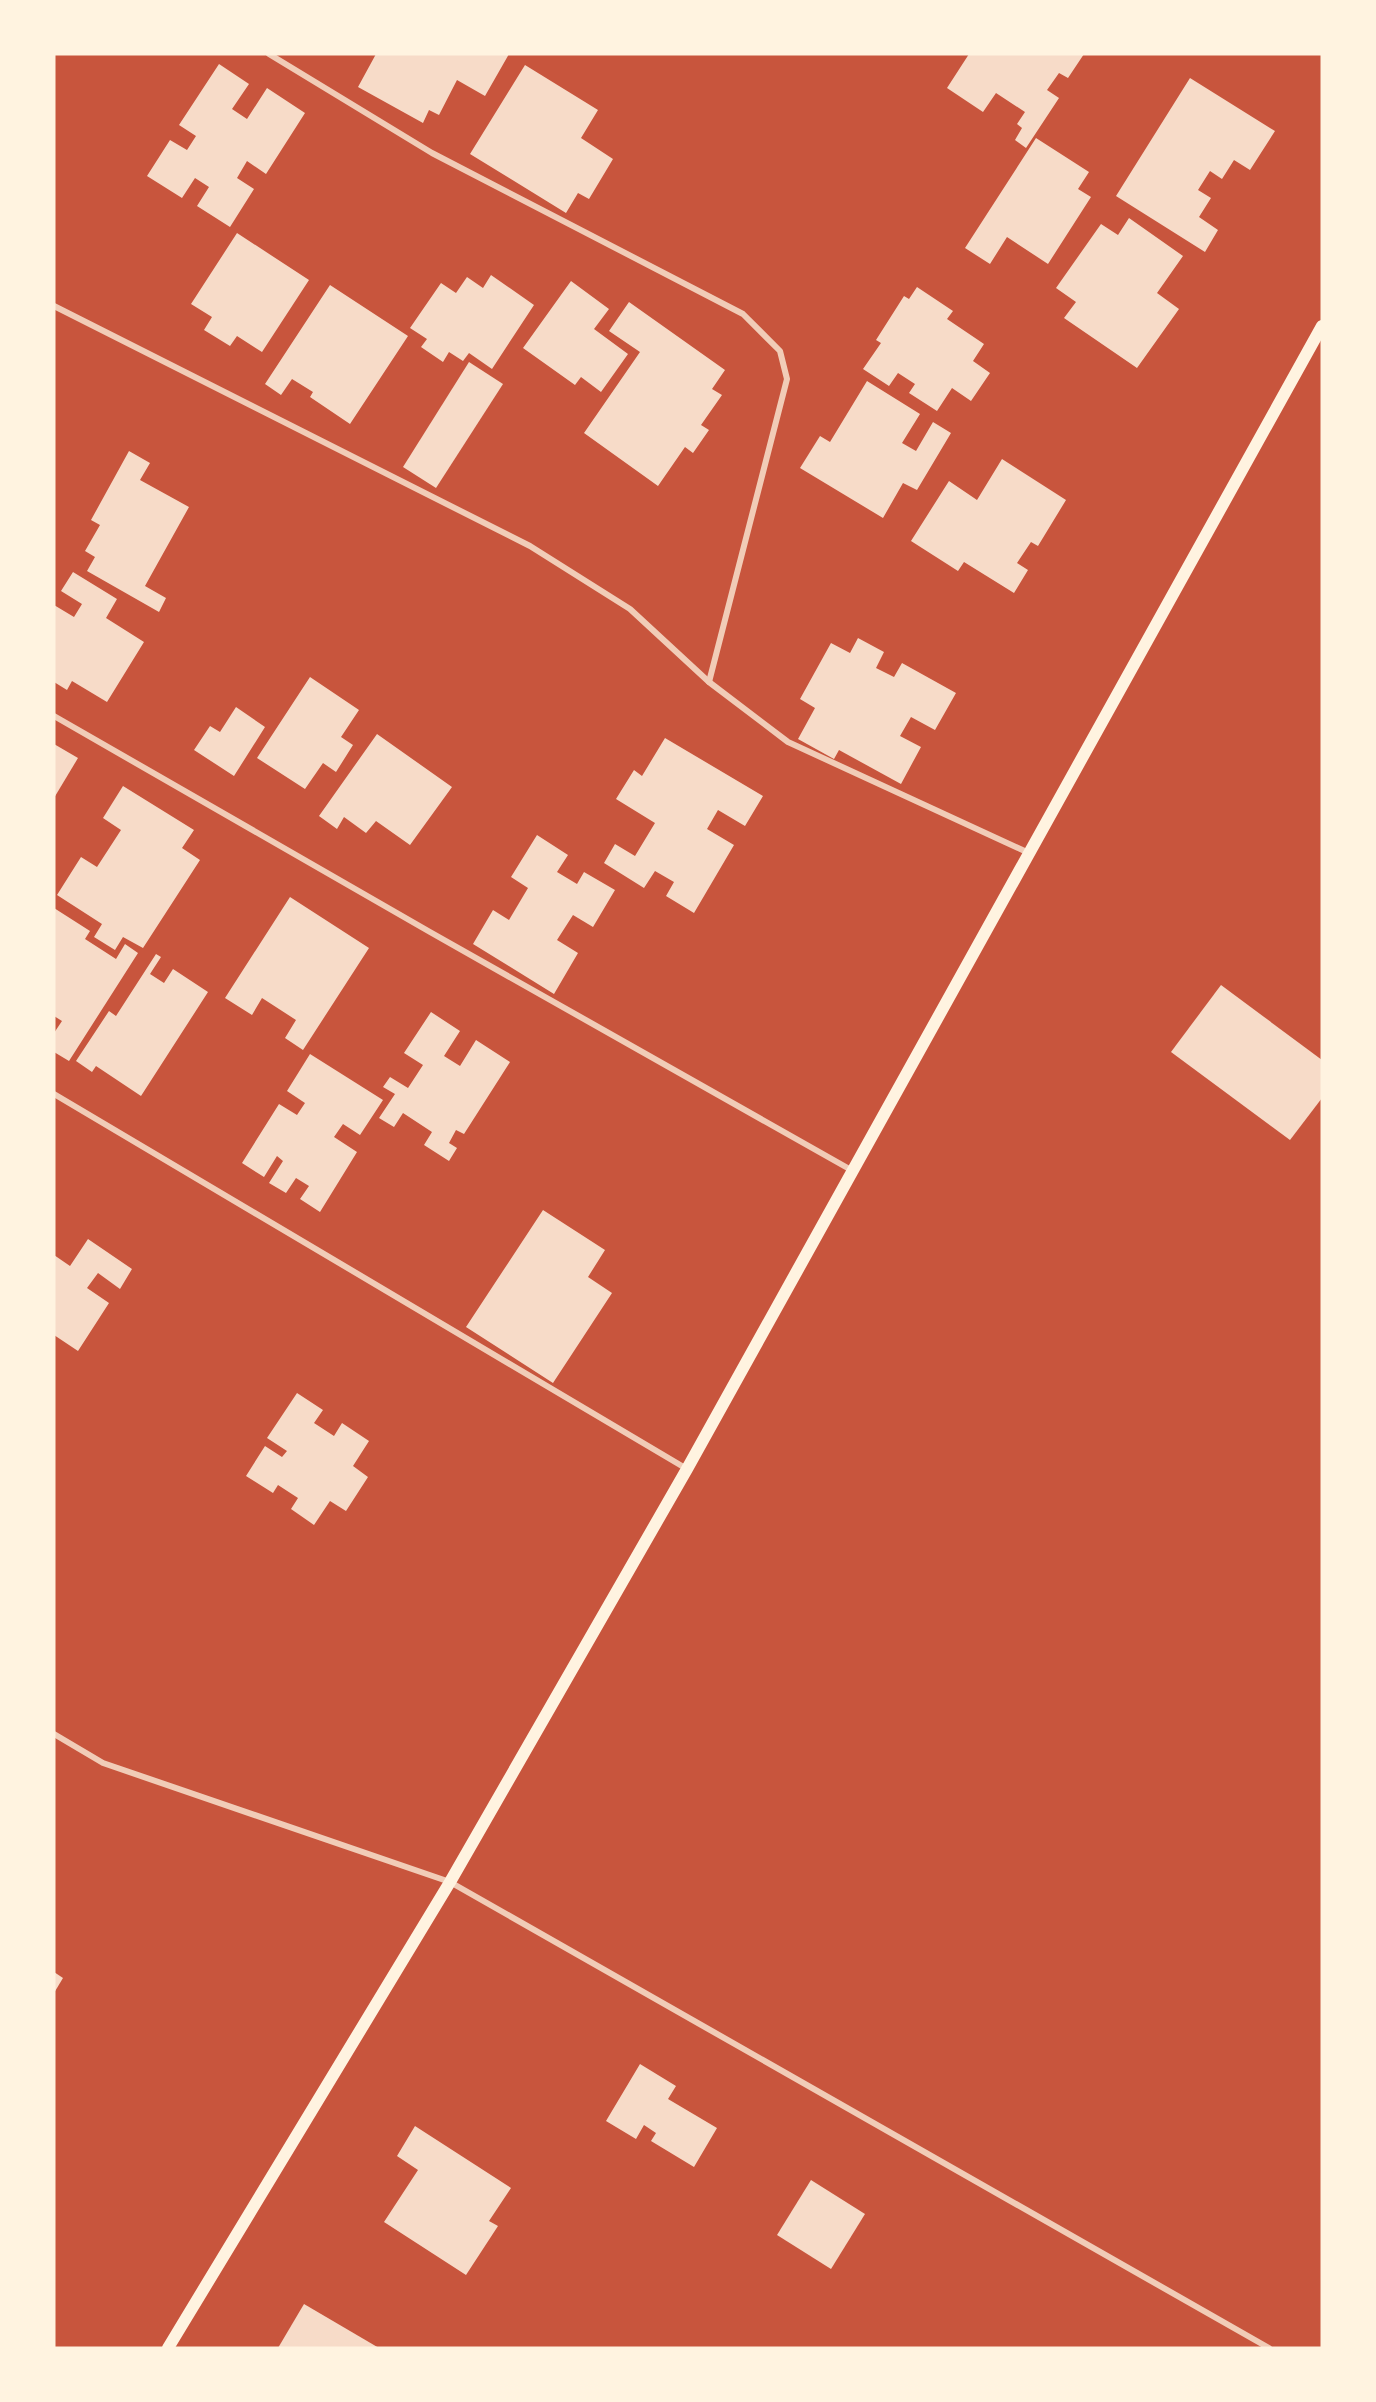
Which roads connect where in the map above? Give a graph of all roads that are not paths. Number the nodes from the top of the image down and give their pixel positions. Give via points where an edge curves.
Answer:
1 (269, 54) edge
2 (54, 306) edge
3 (1322, 326) edge
4 (709, 682) junction
5 (54, 716) edge
6 (1029, 853) junction
7 (54, 1094) edge
8 (853, 1172) junction
9 (687, 1469) junction
10 (54, 1734) edge
11 (450, 1882) junction
12 (168, 2348) edge
13 (1269, 2348) edge

1 - 4 street via 432,153 743,314 780,351 787,379
2 - 4 street via 530,546 630,609
3 - 6 main road
4 - 6 street via 788,742
5 - 8 street
6 - 8 main road
7 - 9 street
8 - 9 main road
9 - 11 main road
10 - 11 street via 103,1763
11 - 12 main road
11 - 13 street

